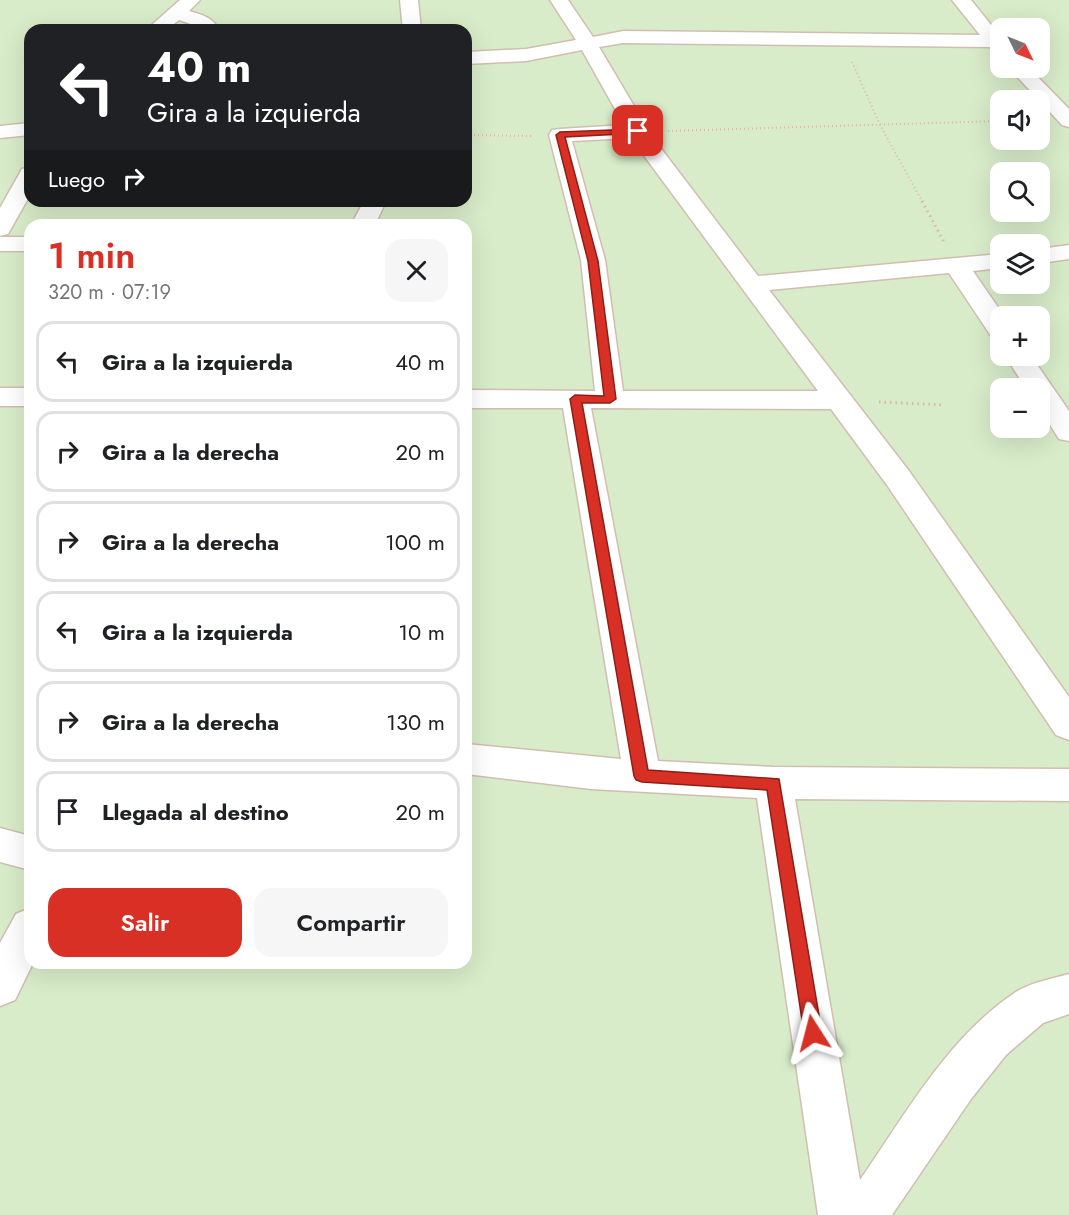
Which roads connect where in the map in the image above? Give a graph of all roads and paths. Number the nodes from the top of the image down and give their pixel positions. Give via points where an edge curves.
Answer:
1 (191, 0) edge
2 (409, 0) edge
3 (559, 0) edge
4 (961, 0) edge
5 (176, 13) junction
6 (162, 24) edge
7 (205, 24) edge
8 (411, 24) edge
9 (990, 34) edge
10 (841, 38) junction
11 (587, 42) junction
12 (990, 44) edge
13 (472, 58) edge
14 (1028, 78) edge
15 (990, 121) edge
16 (1069, 121) edge
17 (880, 125) junction
18 (24, 130) edge
19 (638, 131) junction
20 (0, 132) edge
21 (472, 135) edge
22 (560, 135) junction
23 (24, 185) edge
24 (0, 230) edge
25 (0, 244) edge
26 (24, 244) edge
27 (1069, 252) edge
28 (1050, 255) edge
29 (990, 262) edge
30 (957, 266) junction
31 (751, 284) junction
32 (990, 315) edge
33 (1025, 366) edge
34 (0, 397) edge
35 (24, 397) edge
36 (472, 399) edge
37 (575, 399) junction
38 (610, 399) junction
39 (839, 400) junction
40 (944, 405) dead end
41 (1069, 432) edge
42 (1069, 725) edge
43 (472, 760) edge
44 (642, 776) junction
45 (774, 783) junction
46 (1069, 785) edge
47 (0, 845) edge
48 (24, 851) edge
49 (24, 939) edge
50 (0, 986) edge
51 (1069, 994) edge
52 (842, 1215) edge
53 (864, 1215) edge

1 - 5 street
2 - 8 street
3 - 11 street
4 - 9 street
5 - 6 street
5 - 7 street
10 - 11 street via 649,36
10 - 12 street
10 - 17 path
11 - 13 street via 526,55
11 - 19 street
14 - 16 street
15 - 17 path
17 - 19 path
17 - 30 path
18 - 20 street
19 - 22 street
19 - 31 street
21 - 22 path
22 - 38 street via 597,279
23 - 24 street
25 - 26 street
27 - 28 street
29 - 30 street
30 - 31 street
30 - 32 street
31 - 39 street
33 - 41 street
34 - 35 street
36 - 37 street
37 - 38 street
37 - 44 street
38 - 39 street
39 - 40 path
39 - 42 street via 898,478
43 - 44 street
44 - 45 street
45 - 46 street
45 - 52 street
47 - 48 street
49 - 50 street
51 - 53 street via 1030,1006 991,1040 955,1083

